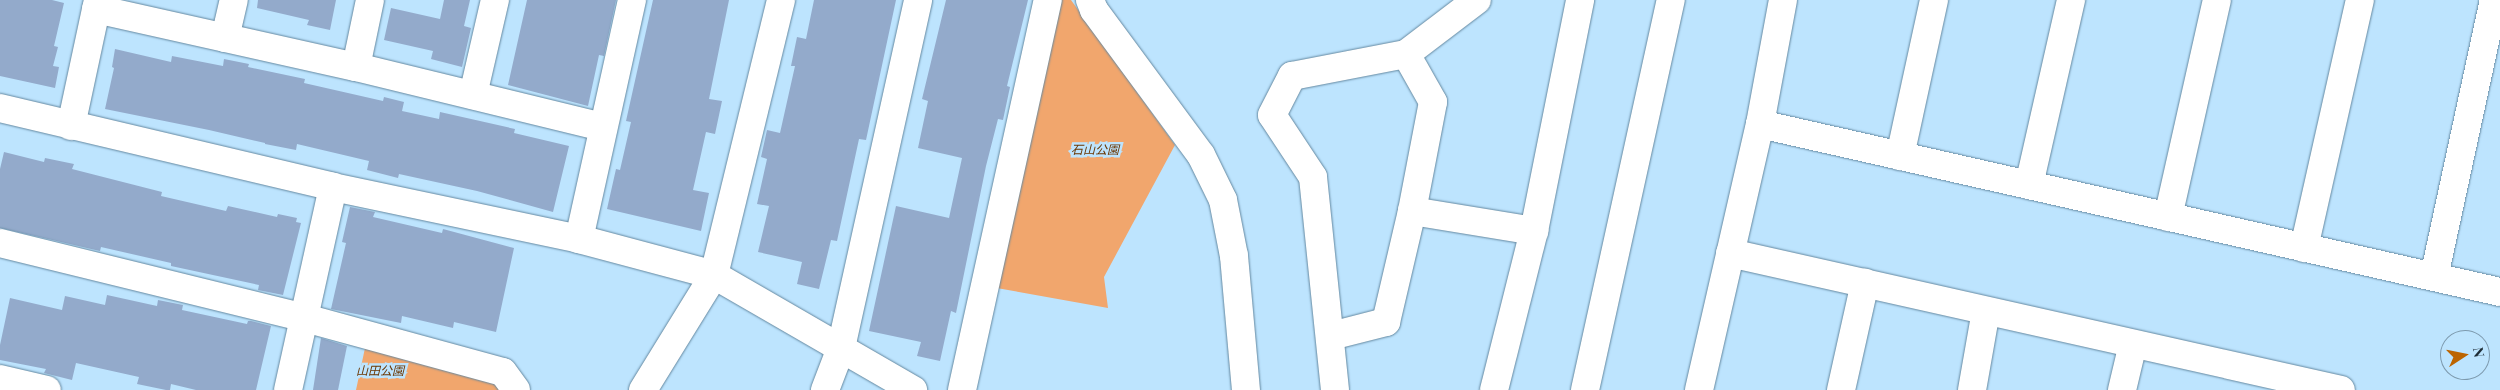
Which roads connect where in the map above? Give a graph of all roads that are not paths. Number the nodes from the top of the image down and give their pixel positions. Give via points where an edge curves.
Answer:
1 (234, 0) edge
2 (370, 0) edge
3 (495, 0) edge
4 (632, 0) edge
5 (780, 0) edge
6 (918, 0) edge
7 (1048, 0) edge
8 (1090, 0) edge
9 (1477, 0) edge
10 (1580, 0) edge
11 (1671, 0) edge
12 (1783, 0) edge
13 (1934, 0) edge
14 (2072, 0) edge
15 (2217, 0) edge
16 (2360, 0) edge
17 (2494, 0) edge
18 (97, 5) edge
19 (225, 38) junction
20 (1406, 54) junction
21 (356, 67) junction
22 (473, 95) junction
23 (0, 108) edge
24 (1760, 124) junction
25 (71, 126) junction
26 (604, 127) junction
27 (1900, 156) junction
28 (2029, 186) junction
29 (333, 187) junction
30 (1412, 211) junction
31 (2168, 217) junction
32 (1534, 231) junction
33 (579, 239) junction
34 (0, 243) edge
35 (2304, 248) junction
36 (1730, 253) junction
37 (714, 275) junction
38 (2434, 277) junction
39 (1865, 283) junction
40 (2500, 292) edge
41 (1986, 311) junction
42 (305, 318) junction
43 (1331, 336) junction
44 (2133, 344) junction
45 (841, 348) junction
46 (0, 379) edge
47 (2270, 382) edge
48 (46, 390) edge
49 (288, 390) edge
50 (516, 390) edge
51 (644, 390) edge
52 (824, 390) edge
53 (913, 390) edge
54 (962, 390) edge
55 (1246, 390) edge
56 (1336, 390) edge
57 (1494, 390) edge
58 (1584, 390) edge
59 (1698, 390) edge
60 (1841, 390) edge
61 (1972, 390) edge
62 (2122, 390) edge
63 (2341, 390) edge

1 - 19 street
2 - 21 street
3 - 22 street
4 - 26 street
5 - 37 street
6 - 45 street
7 - 54 street
8 - 55 street via 1094,10 1201,155 1223,200 1234,256
9 - 20 street
10 - 32 street
11 - 58 street
12 - 24 street
13 - 27 street
14 - 28 street
15 - 31 street
16 - 35 street
17 - 38 street
18 - 19 street
18 - 25 street
19 - 21 street
20 - 30 street via 1433,102
20 - 43 street via 1292,76 1272,116 1313,176
21 - 22 street
22 - 26 street
23 - 25 street
24 - 27 street
24 - 36 street
25 - 29 street
26 - 33 street
27 - 28 street
28 - 31 street
29 - 33 street
29 - 42 street
30 - 32 street
30 - 43 street via 1386,322
31 - 35 street
32 - 57 street
33 - 37 street
34 - 42 street
35 - 38 street
36 - 39 street
36 - 59 street
37 - 45 street
37 - 51 street
38 - 40 street
39 - 41 street
39 - 60 street
41 - 44 street
41 - 61 street
42 - 49 street
42 - 50 street via 503,372
43 - 56 street
44 - 47 street
44 - 62 street
45 - 52 street
45 - 53 street
46 - 48 street
47 - 63 street

